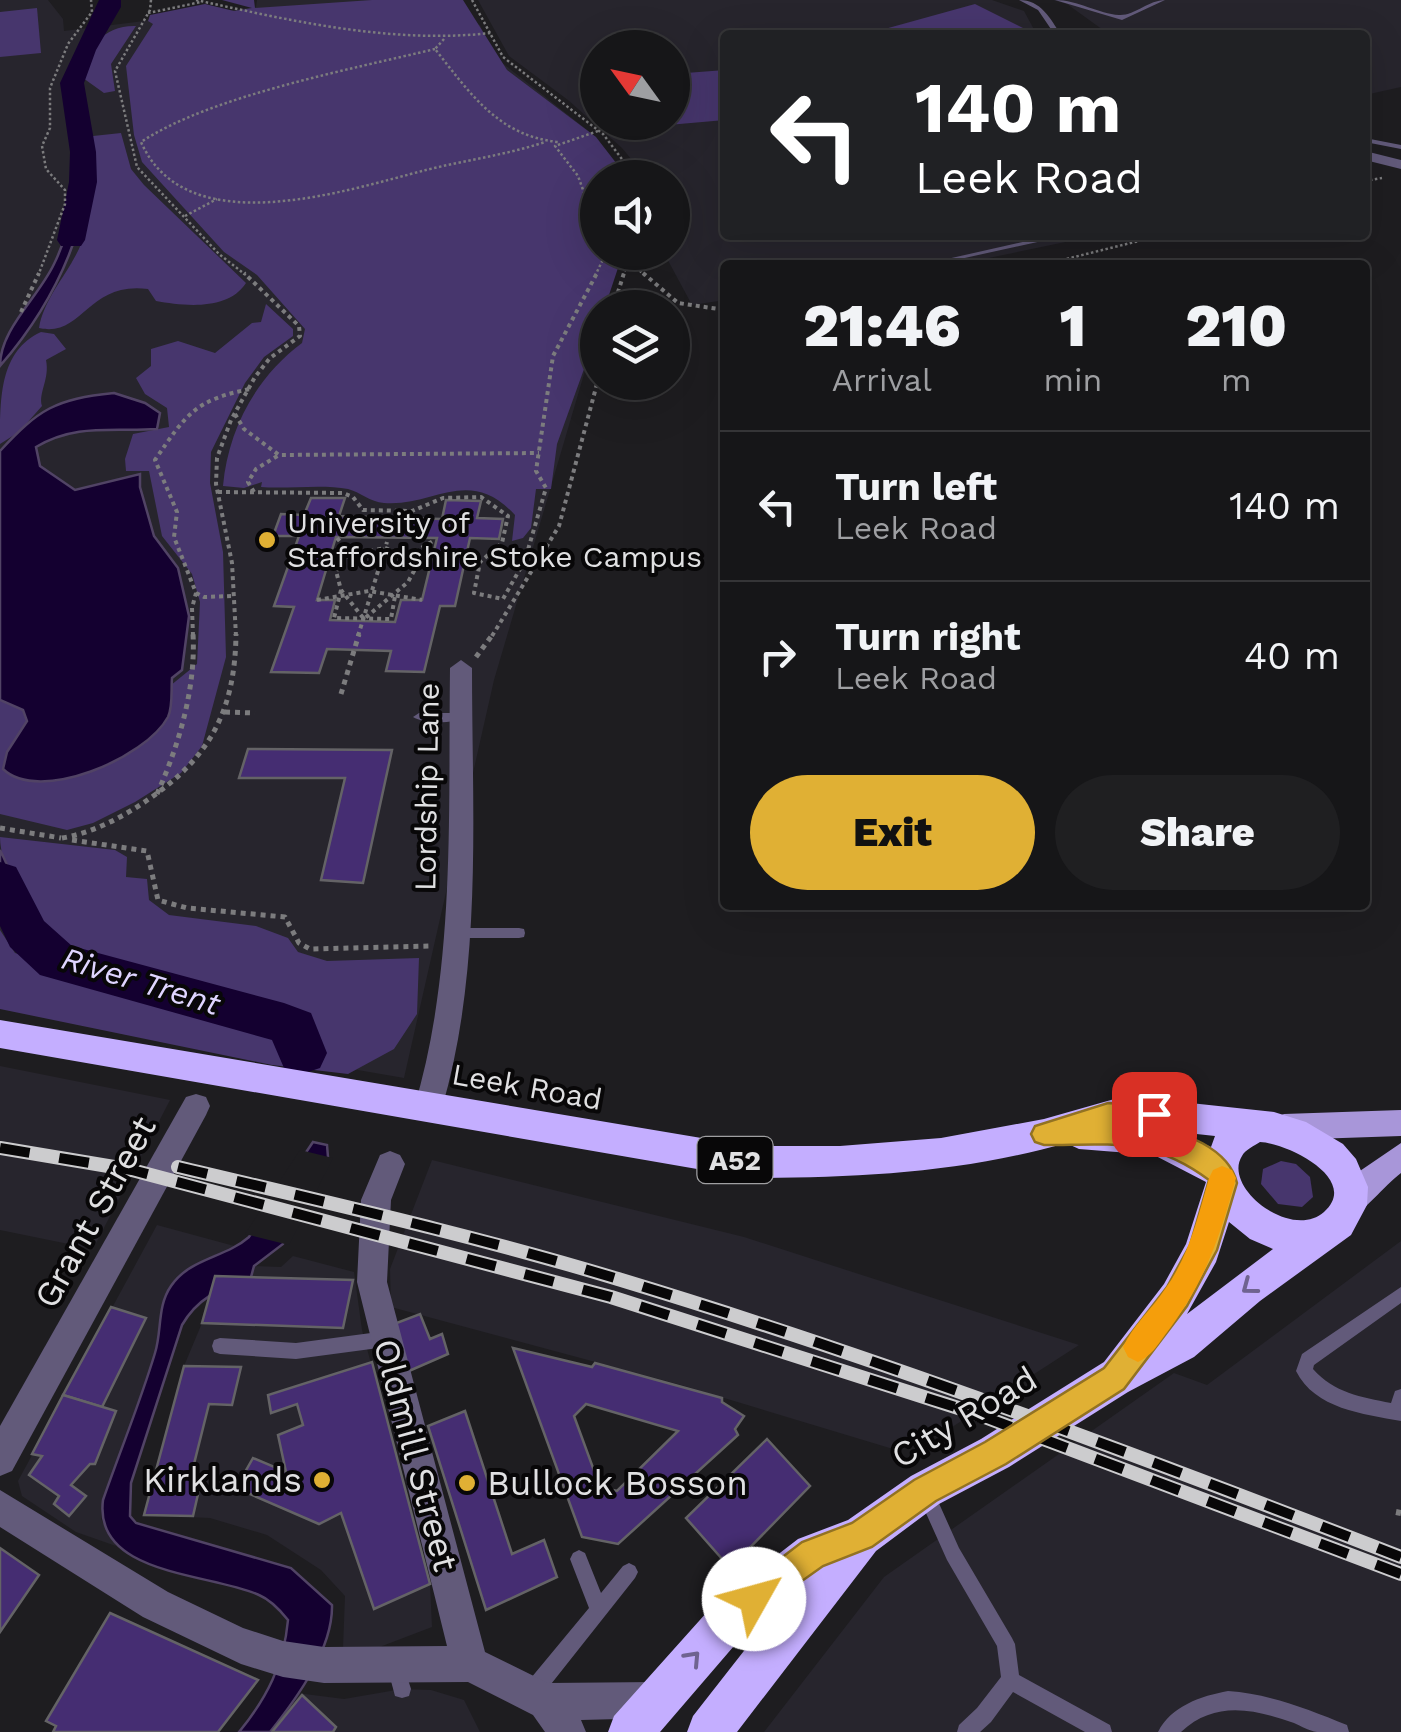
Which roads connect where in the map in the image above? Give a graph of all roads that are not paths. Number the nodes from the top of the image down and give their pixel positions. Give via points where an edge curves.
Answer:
1 (1022, 0) edge
2 (1058, 0) edge
3 (1162, 0) edge
4 (1055, 30) edge
5 (1401, 136) edge
6 (1370, 141) edge
7 (1391, 145) junction
8 (1401, 147) edge
9 (1370, 156) edge
10 (1401, 165) edge
11 (1041, 240) edge
12 (951, 260) dead end
13 (461, 668) road end
14 (459, 717) junction
15 (419, 718) dead end
16 (519, 933) dead end
17 (454, 940) junction
18 (0, 1034) edge
19 (196, 1106) dead end
20 (428, 1108) junction
21 (1401, 1123) edge
22 (1274, 1126) junction
23 (1044, 1134) junction
24 (1401, 1156) edge
25 (390, 1164) dead end
26 (1222, 1178) junction
27 (1338, 1218) junction
28 (1401, 1294) edge
29 (386, 1339) junction
30 (220, 1346) dead end
31 (1114, 1378) junction
32 (1399, 1408) edge
33 (0, 1459) edge
34 (925, 1490) junction
35 (0, 1508) edge
36 (861, 1536) junction
37 (579, 1558) dead end
38 (628, 1572) dead end
39 (598, 1609) junction
40 (470, 1664) junction
41 (1010, 1680) junction
42 (547, 1710) edge
43 (643, 1716) edge
44 (709, 1732) edge
45 (966, 1732) edge
46 (1103, 1732) edge
47 (1167, 1732) edge
48 (1340, 1732) edge

1 - 4 lane via 1040,9
2 - 3 lane via 1122,18
5 - 7 lane
6 - 7 lane
7 - 8 lane
9 - 10 street
11 - 12 lane
13 - 14 street, Lordship Lane
14 - 15 lane
14 - 17 street, Lordship Lane
16 - 17 lane
17 - 20 street, Lordship Lane via 446,1047
18 - 20 highway, Leek Road / A52
19 - 33 street, Grant Street
20 - 23 highway, Leek Road / A52 via 749,1162 941,1154
21 - 22 main road
22 - 23 highway, Leek Road / A52 via 1125,1112
22 - 26 highway via 1232,1139 1222,1156
22 - 27 highway via 1312,1138 1332,1156 1346,1179
23 - 26 highway, Leek Road / A52 via 1162,1140 1190,1150
24 - 27 main road, City Road via 1364,1184
25 - 29 street, Oldmill Street via 376,1200 372,1282
26 - 27 highway via 1239,1210 1269,1231 1305,1238
26 - 31 highway, City Road via 1203,1250 1177,1297
27 -> 31 highway, City Road via 1180,1344
28 - 32 lane via 1308,1360 1304,1371 1336,1400
29 - 30 lane via 296,1350
29 - 40 street, Oldmill Street
31 - 34 highway, City Road
34 - 36 highway, City Road
34 - 41 lane via 953,1554 1006,1644
35 - 40 street via 184,1620 265,1653 399,1676
43 -> 36 highway, City Road via 731,1617 813,1554
36 - 44 highway, City Road
37 - 39 lane
38 - 39 lane
39 - 42 lane
40 - 42 street
41 - 45 lane
41 - 46 lane
42 - 43 street
47 - 48 lane via 1206,1703 1240,1698

